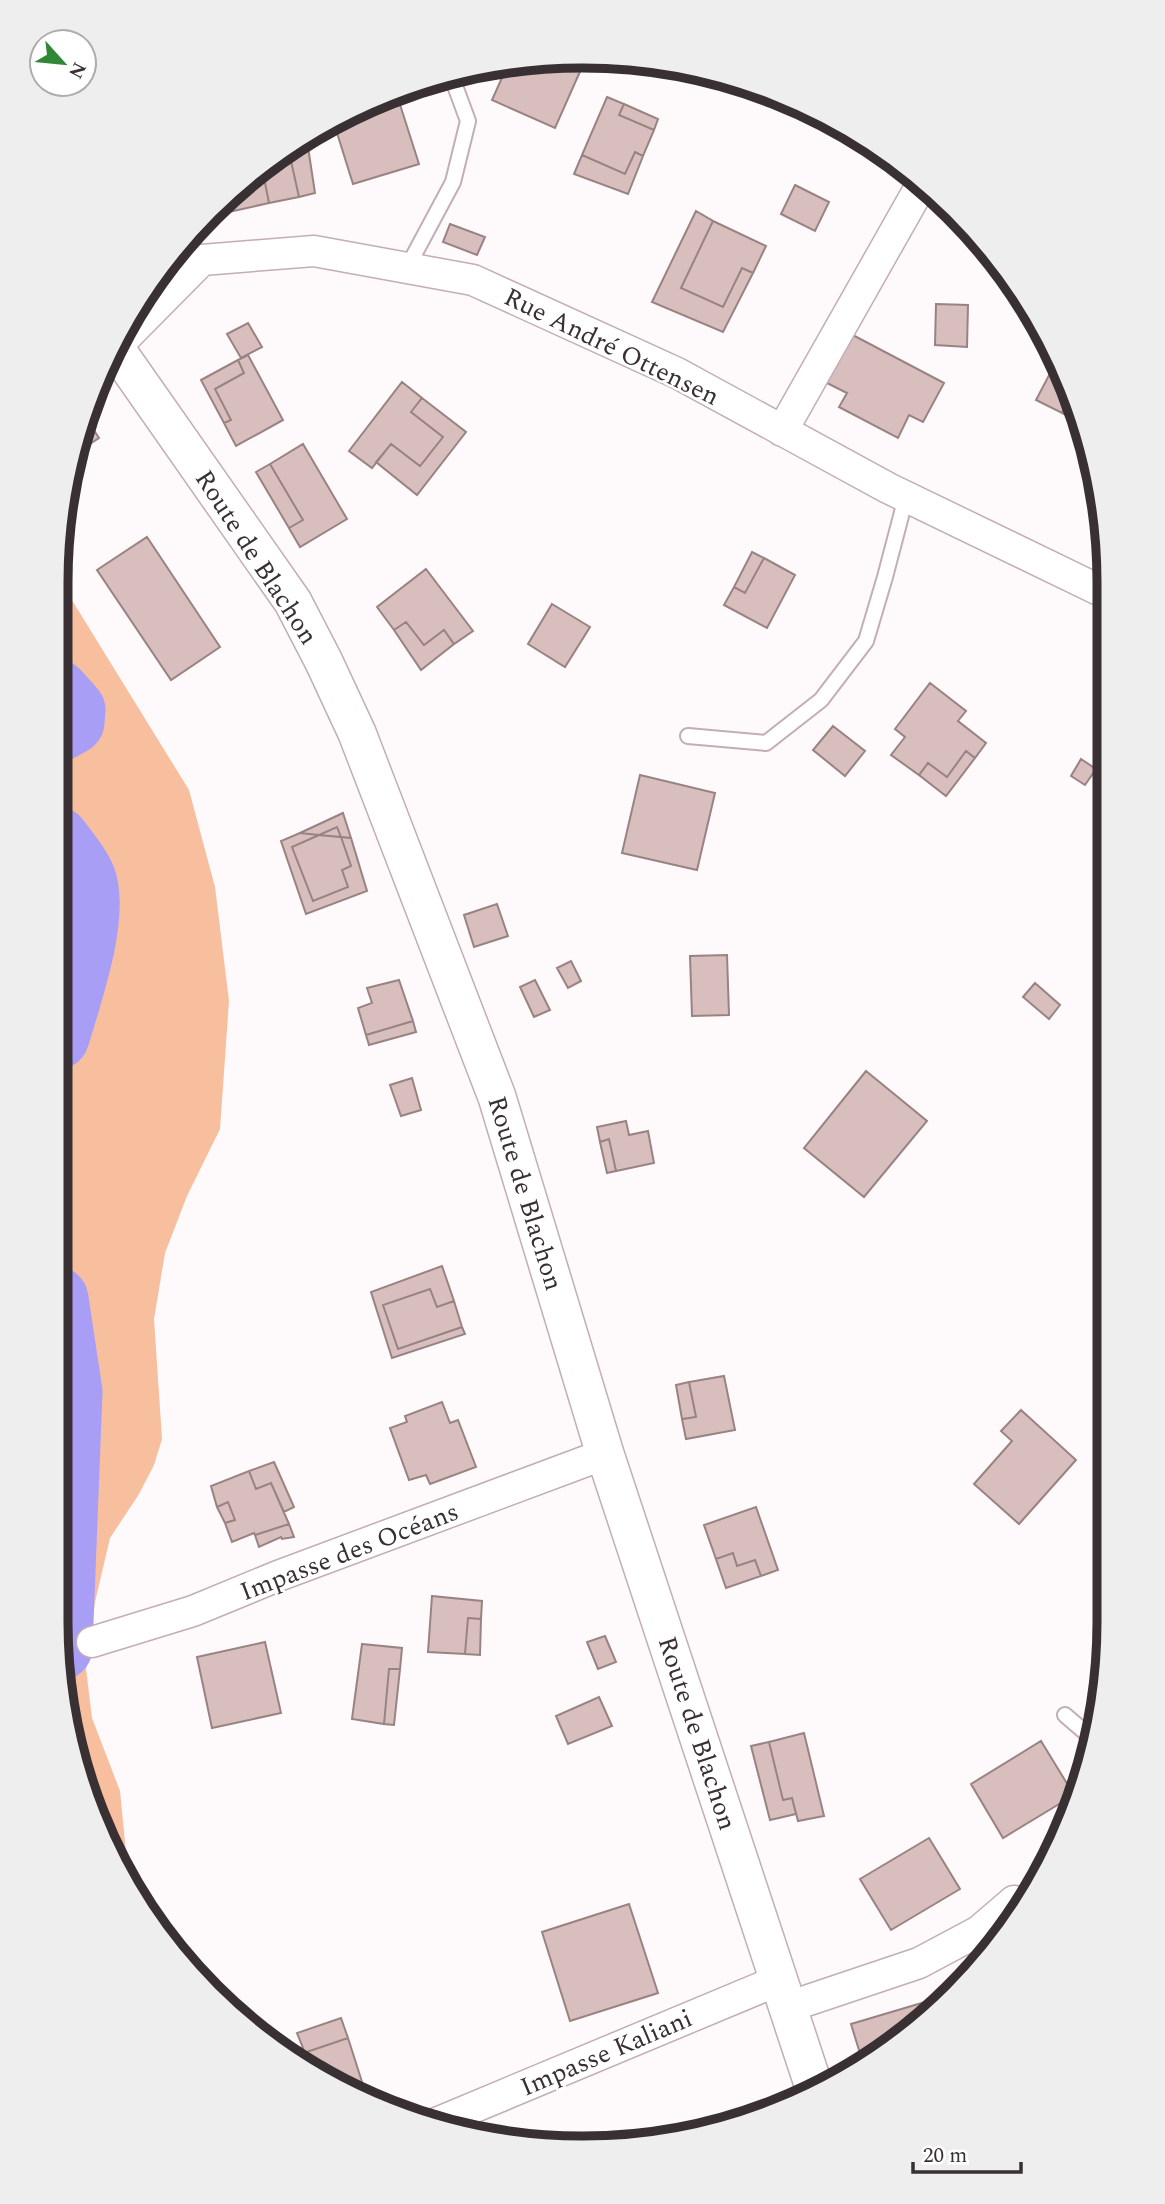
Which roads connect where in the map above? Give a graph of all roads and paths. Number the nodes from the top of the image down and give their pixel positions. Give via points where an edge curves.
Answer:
1 (455, 85) edge
2 (917, 192) edge
3 (407, 268) junction
4 (140, 321) edge
5 (121, 356) edge
6 (782, 431) junction
7 (914, 500) junction
8 (1097, 589) edge
9 (688, 736) dead end
10 (605, 1454) junction
11 (92, 1642) dead end
12 (1065, 1715) dead end
13 (1085, 1732) edge
14 (1014, 1901) dead end
15 (783, 1994) junction
16 (812, 2082) edge
17 (449, 2118) edge

1 - 3 lane via 468,121 453,182
2 - 6 street
3 - 4 street, Rue André Ottensen via 314,251 202,260
3 - 6 street, Rue André Ottensen via 473,280 677,373
5 - 10 street, Route de Blachon via 293,602 357,733 497,1097
6 - 7 street, Rue André Ottensen
7 - 8 street, Rue André Ottensen
7 - 9 lane via 866,642 821,700 766,743
10 - 11 street, Impasse des Océans via 193,1611
10 - 15 street, Route de Blachon
12 - 13 lane
14 - 15 street, Impasse Kaliani via 979,1931 919,1963
15 - 16 street, Route de Blachon
15 - 17 street, Impasse Kaliani

